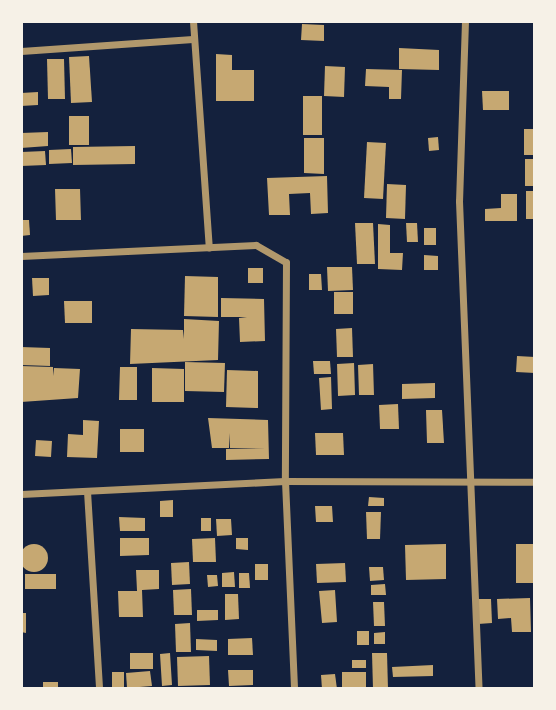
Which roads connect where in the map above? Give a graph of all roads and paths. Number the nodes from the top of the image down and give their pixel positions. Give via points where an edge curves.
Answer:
1 (193, 21) edge
2 (465, 21) edge
3 (193, 39) junction
4 (21, 51) edge
5 (209, 247) junction
6 (21, 256) edge
7 (285, 481) junction
8 (535, 482) edge
9 (470, 485) junction
10 (88, 491) junction
11 (21, 494) edge
12 (99, 689) edge
13 (294, 689) edge
14 (479, 689) edge

1 - 3 street
2 - 9 street via 459,201
3 - 4 street
3 - 5 street
5 - 6 street
5 - 7 street via 256,245 286,262
7 - 9 street
7 - 10 street
7 - 13 street
8 - 9 street
9 - 14 street
10 - 11 street
10 - 12 street

